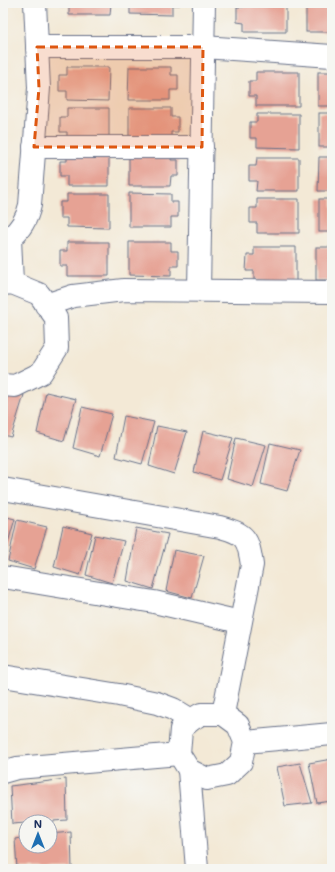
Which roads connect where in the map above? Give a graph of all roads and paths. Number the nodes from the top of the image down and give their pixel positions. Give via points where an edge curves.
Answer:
1 (35, 3) edge
2 (204, 3) edge
3 (37, 47) junction
4 (203, 47) junction
5 (332, 56) edge
6 (34, 147) junction
7 (202, 147) junction
8 (6, 238) edge
9 (7, 283) edge
10 (199, 290) junction
11 (332, 292) edge
12 (46, 305) junction
13 (3, 385) edge
14 (3, 489) edge
15 (3, 577) edge
16 (240, 622) junction
17 (3, 676) edge
18 (223, 714) junction
19 (191, 720) junction
20 (332, 734) edge
21 (245, 742) junction
22 (184, 762) junction
23 (3, 772) edge
24 (197, 869) edge

1 - 3 street
2 - 4 street
3 - 4 street
3 - 6 street via 39,88
4 - 5 street
4 - 7 street
6 - 7 street
6 - 8 street via 27,217 18,231
7 - 10 street
8 - 9 street
9 - 12 street via 39,294
10 - 11 street
10 - 12 street via 102,291 73,296
12 - 13 street via 56,318 57,348 41,373 15,386
14 - 16 street via 238,532 246,540 252,564
15 - 16 street via 154,602
16 - 18 street
17 - 19 street via 157,703
18 - 19 street via 201,714
18 - 21 street via 238,725
19 - 22 street via 181,729
20 - 21 street
21 - 22 street via 241,762 226,775 207,779
22 - 23 street via 25,767
22 - 24 street

